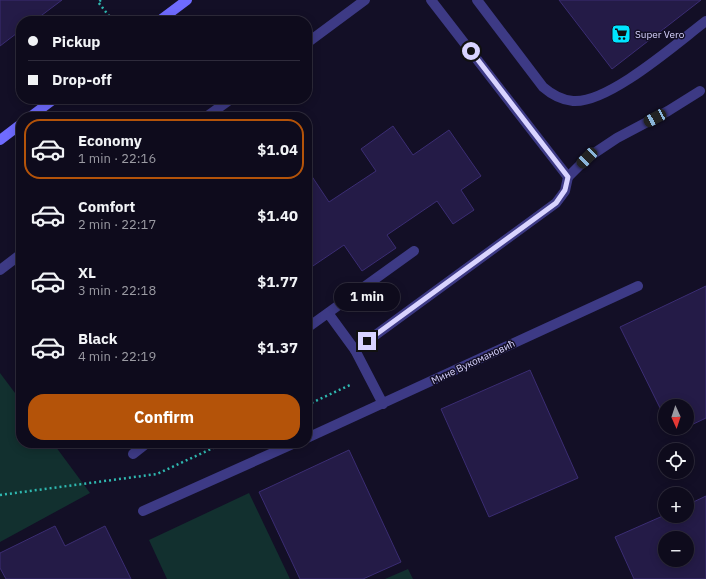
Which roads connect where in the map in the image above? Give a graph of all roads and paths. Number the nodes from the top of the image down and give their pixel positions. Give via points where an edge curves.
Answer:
1 (101, 0) edge
2 (187, 0) edge
3 (365, 0) edge
4 (432, 0) edge
5 (477, 0) edge
6 (109, 16) edge
7 (166, 16) edge
8 (706, 21) edge
9 (312, 39) edge
10 (700, 91) dead end
11 (47, 104) edge
12 (224, 104) edge
13 (37, 112) edge
14 (213, 112) edge
15 (16, 128) edge
16 (0, 140) edge
17 (568, 177) junction
18 (414, 251) dead end
19 (16, 258) edge
20 (0, 270) edge
21 (638, 286) dead end
22 (328, 313) junction
23 (312, 324) edge
24 (355, 350) junction
25 (368, 376) junction
26 (312, 402) edge
27 (383, 404) junction
28 (312, 436) edge
29 (141, 448) edge
30 (213, 448) edge
31 (284, 448) edge
32 (133, 454) dead end
33 (0, 495) edge
34 (143, 511) dead end

1 - 6 path via 98,2
2 - 7 street
3 - 9 street
4 - 17 street
5 - 8 street via 543,87 551,94 573,101 588,99 613,89
10 - 17 street via 617,138 587,158
11 - 13 street
12 - 14 street
15 - 16 street
17 - 24 street via 565,190 556,203
18 - 22 street
19 - 20 street
21 - 27 street, Мине Вукомановић
22 - 23 street
22 - 24 street
24 - 25 street
25 - 26 path
25 - 27 street
27 - 28 street, Мине Вукомановић
29 - 32 street
30 - 33 path via 156,474
31 - 34 street

